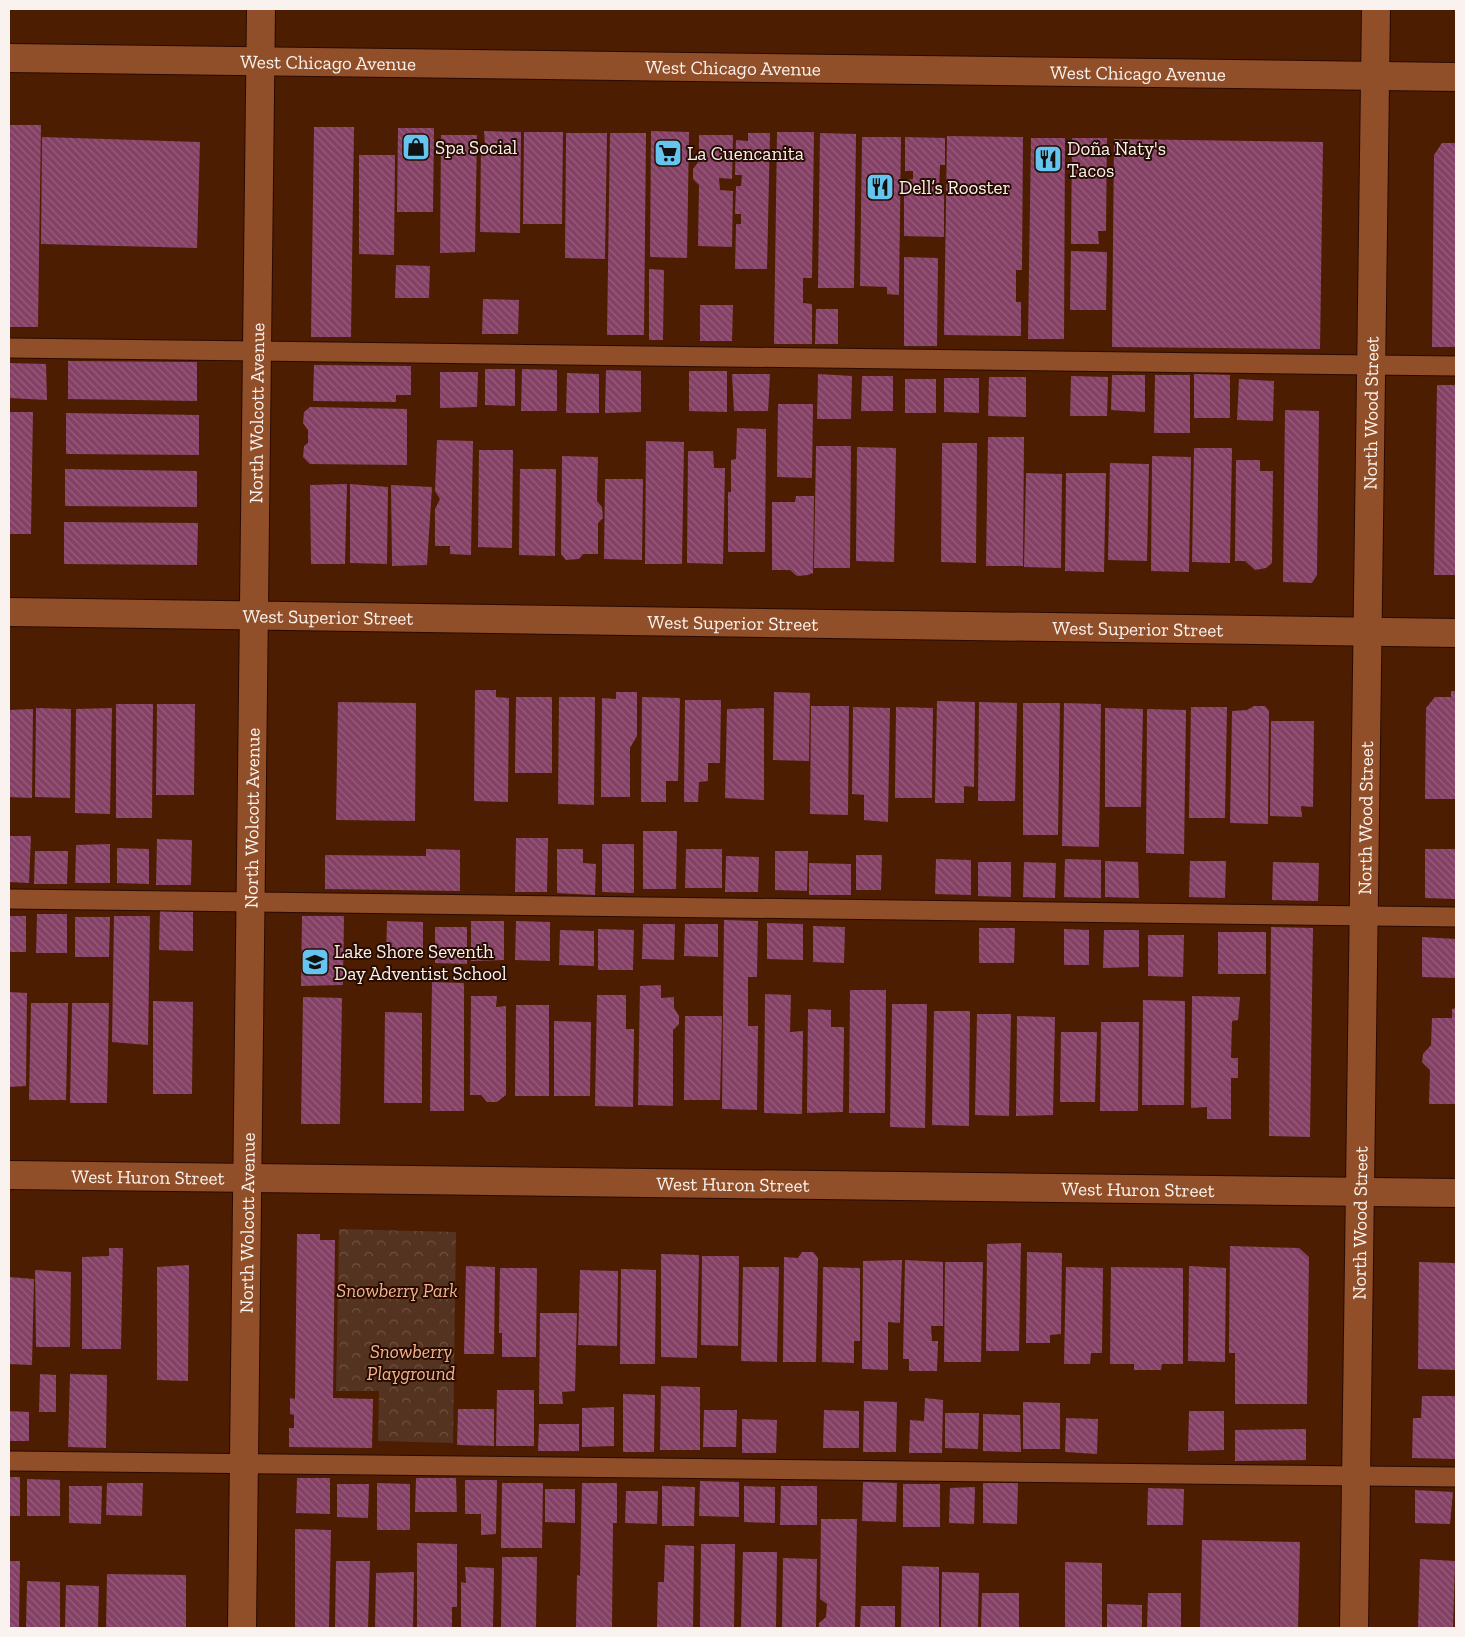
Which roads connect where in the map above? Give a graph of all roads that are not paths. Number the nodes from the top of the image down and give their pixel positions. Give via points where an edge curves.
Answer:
1 (261, 9) edge
2 (1376, 9) edge
3 (9, 58) edge
4 (260, 62) junction
5 (1374, 76) junction
6 (1456, 77) edge
7 (9, 348) edge
8 (257, 350) junction
9 (1371, 366) junction
10 (1456, 366) edge
11 (9, 612) edge
12 (254, 616) junction
13 (1367, 632) junction
14 (1456, 634) edge
15 (9, 899) edge
16 (250, 902) junction
17 (1363, 916) junction
18 (1456, 917) edge
19 (9, 1175) edge
20 (247, 1178) junction
21 (1359, 1192) junction
22 (1456, 1193) edge
23 (9, 1461) edge
24 (244, 1464) junction
25 (1356, 1476) junction
26 (1456, 1477) edge
27 (242, 1628) edge
28 (1354, 1628) edge

1 - 4 street, North Wolcott Avenue
2 - 5 street, North Wood Street
3 - 4 street, West Chicago Avenue
4 - 5 street, West Chicago Avenue
4 - 8 street, North Wolcott Avenue
5 - 6 street, West Chicago Avenue
5 - 9 street, North Wood Street
7 - 8 lane
8 - 9 lane
8 - 12 street, North Wolcott Avenue
9 - 10 lane
9 - 13 street, North Wood Street
11 - 12 street, West Superior Street
12 - 13 street, West Superior Street
12 - 16 street, North Wolcott Avenue
13 - 14 street, West Superior Street
13 - 17 street, North Wood Street
15 - 16 lane
16 - 17 lane
16 - 20 street, North Wolcott Avenue
17 - 18 lane
17 - 21 street, North Wood Street
19 - 20 street, West Huron Street
20 - 21 street, West Huron Street
20 - 24 street, North Wolcott Avenue
21 - 22 street, West Huron Street
21 - 25 street, North Wood Street
23 - 24 lane
24 - 25 lane
24 - 27 street, North Wolcott Avenue
25 - 26 lane
25 - 28 street, North Wood Street

